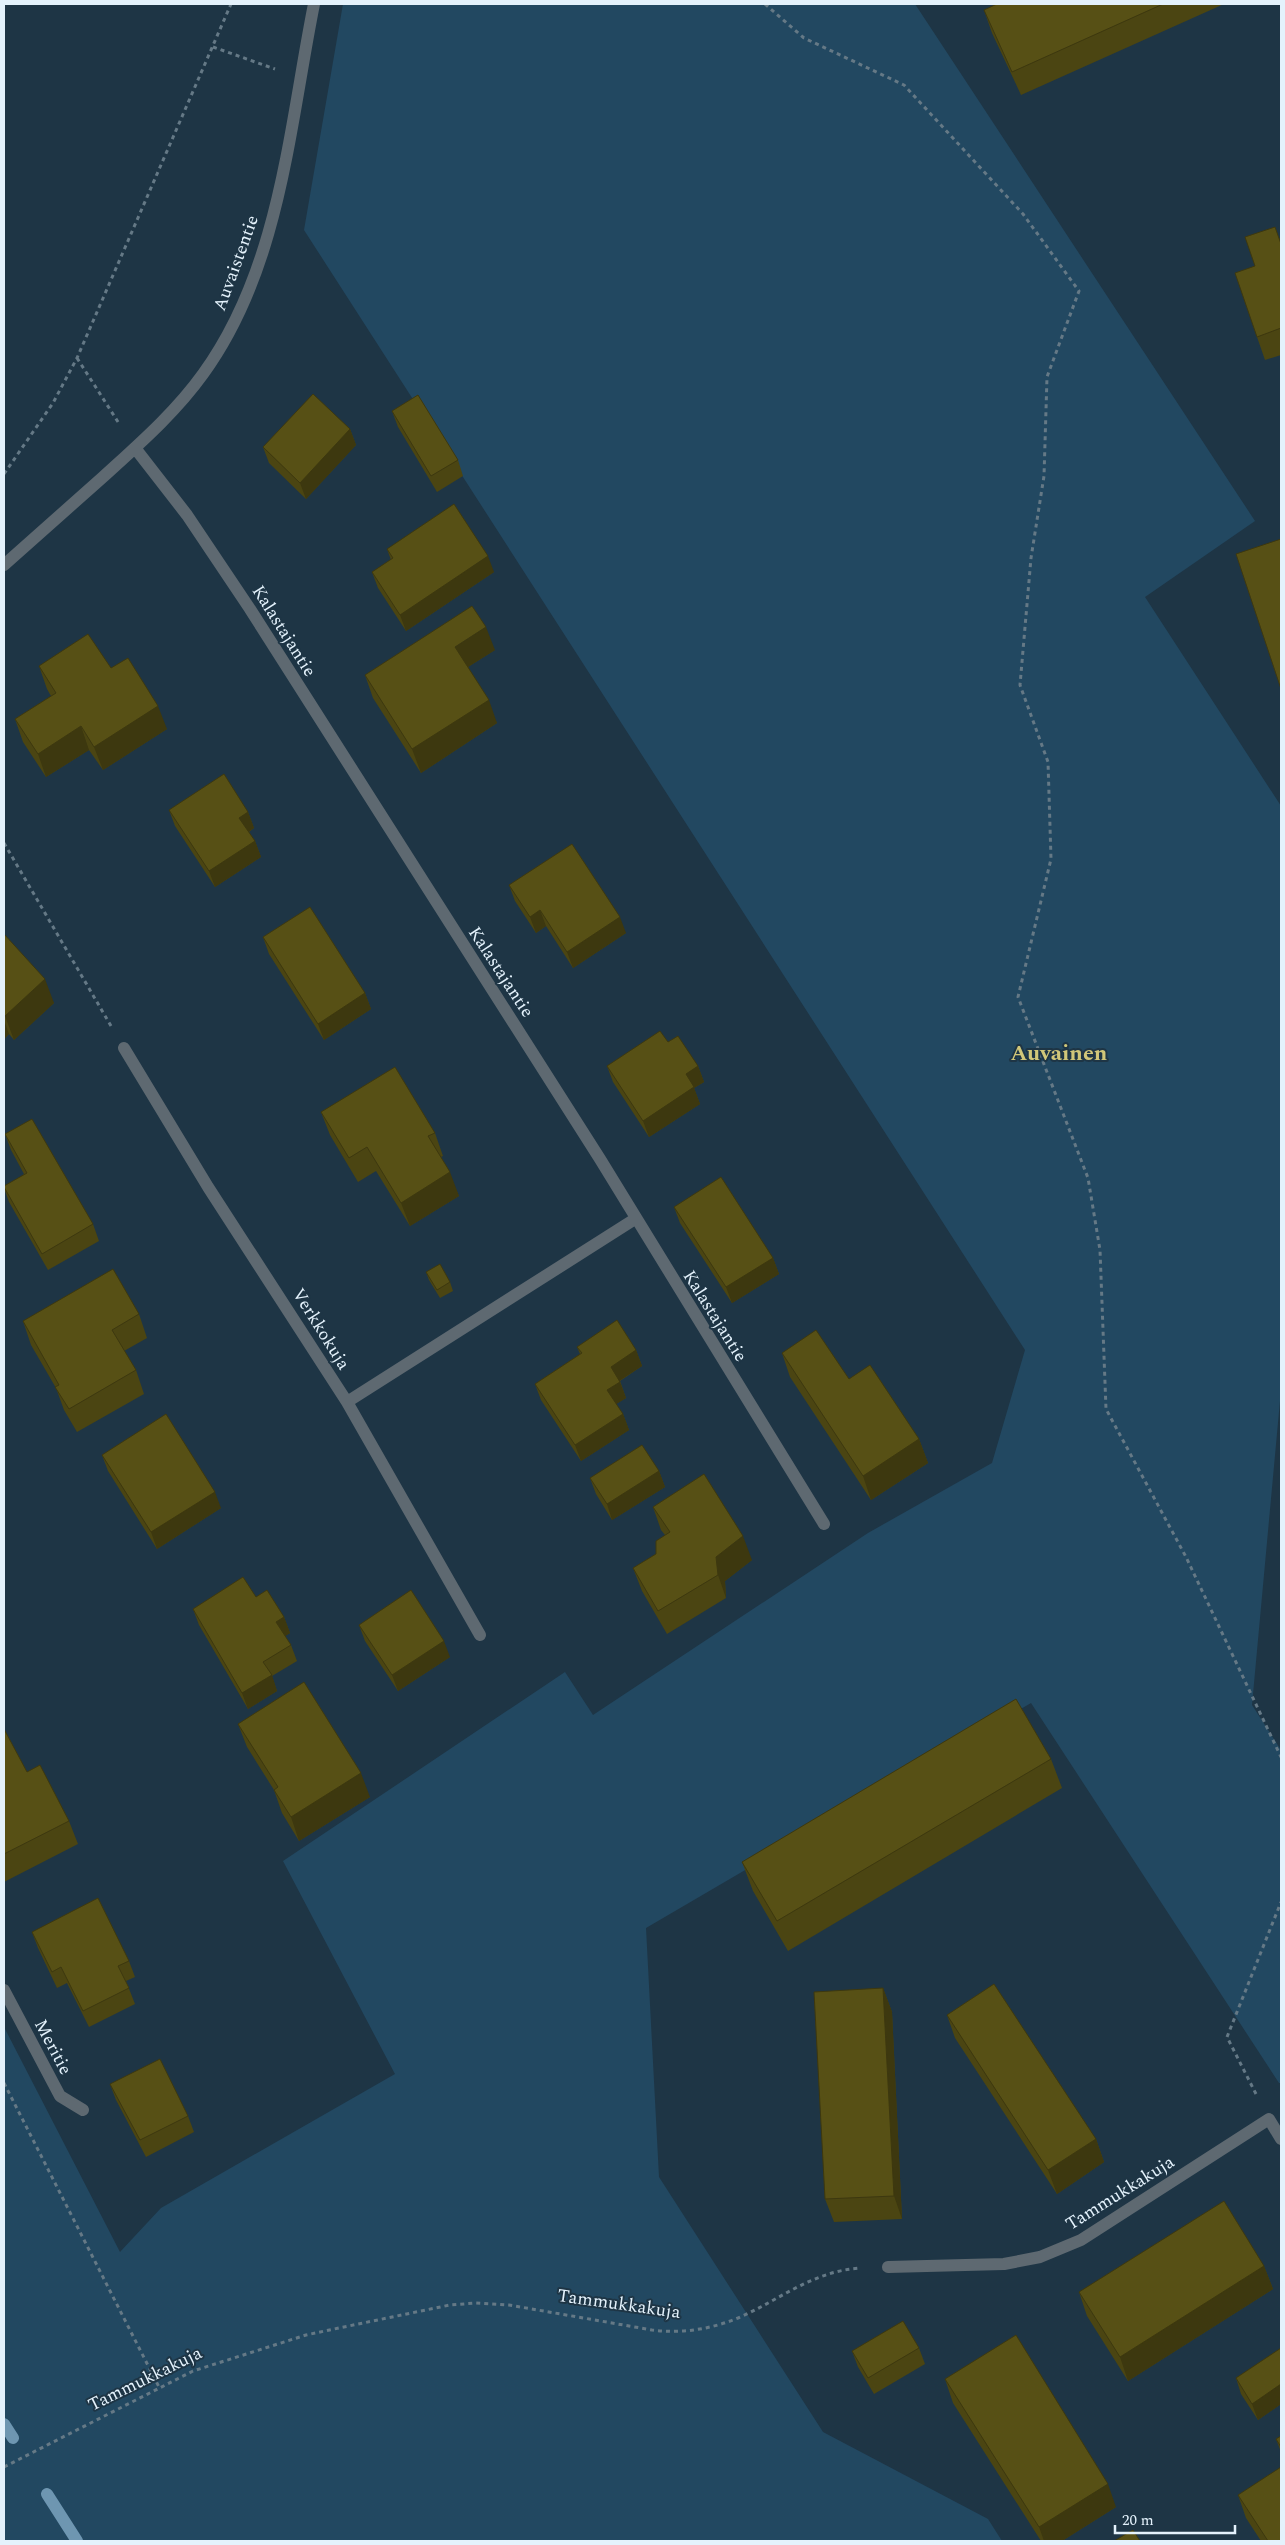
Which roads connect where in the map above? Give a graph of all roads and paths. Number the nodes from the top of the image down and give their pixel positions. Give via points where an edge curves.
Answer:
1 (231, 4) edge
2 (314, 4) edge
3 (765, 4) edge
4 (213, 47) junction
5 (299, 78) junction
6 (77, 358) junction
7 (135, 448) junction
8 (4, 474) edge
9 (4, 565) edge
10 (4, 843) edge
11 (124, 1048) joint
12 (635, 1220) junction
13 (347, 1402) junction
14 (824, 1524) dead end
15 (480, 1635) dead end
16 (1281, 1757) edge
17 (1281, 1902) edge
18 (4, 1990) edge
19 (4, 2083) edge
20 (83, 2110) dead end
21 (1269, 2119) junction
22 (1281, 2139) edge
23 (888, 2267) joint
24 (159, 2387) junction
25 (4, 2468) edge

1 - 4 path
2 - 5 street, Auvaistentie
3 - 16 path via 804,38 904,85 1023,214 1079,291 1046,377 1044,476 1031,558 1020,685 1048,762 1050,859 1018,997 1088,1178 1100,1250 1106,1408 1186,1557
4 - 5 path
4 - 6 path
5 - 7 street, Auvaistentie via 267,241 248,292 228,334 203,374 173,411
6 - 7 path
6 - 8 path via 39,425
7 - 9 street, Auvaistentie
7 - 12 street, Kalastajantie via 187,515 250,609
10 - 11 path
11 - 13 street, Verkkokuja via 208,1187
12 - 13 street
12 - 14 street, Kalastajantie
13 - 15 street, Verkkokuja
17 - 21 path via 1227,2037
18 - 20 street, Meritie via 60,2096
19 - 24 path
21 - 22 street
21 - 23 street, Tammukkakuja via 1082,2240 1040,2257 1004,2264
23 - 24 path, Tammukkakuja via 829,2273 784,2292 739,2318 671,2333 509,2305 450,2305 306,2335 193,2371
24 - 25 path, Tammukkakuja

